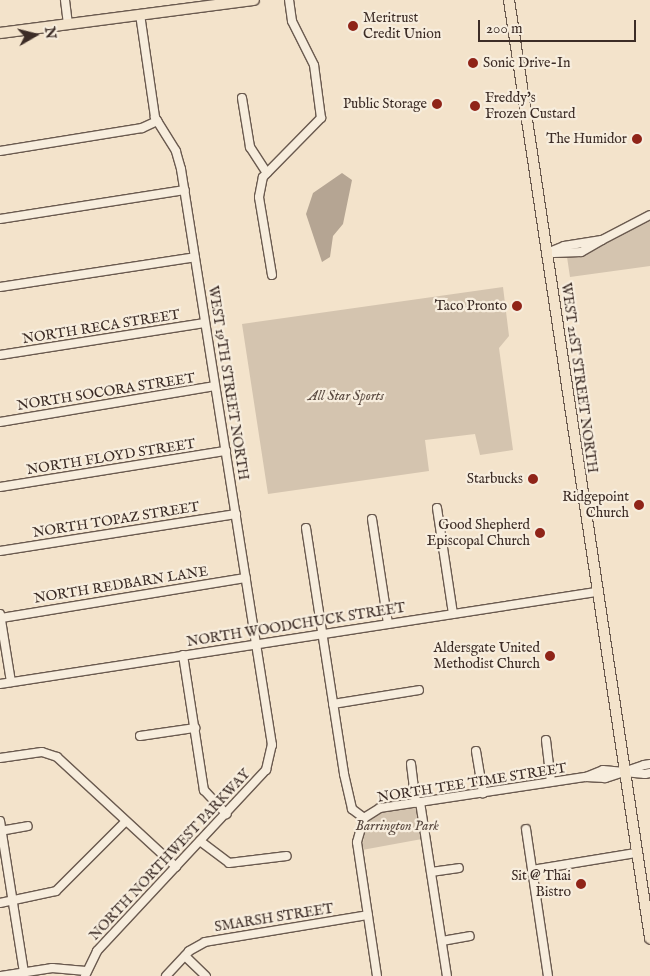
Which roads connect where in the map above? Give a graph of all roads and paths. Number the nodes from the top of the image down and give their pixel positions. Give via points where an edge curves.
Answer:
1 (65, 0) edge
2 (254, 0) edge
3 (289, 0) edge
4 (509, 0) edge
5 (140, 14) junction
6 (68, 24) junction
7 (0, 33) edge
8 (242, 98) dead end
9 (158, 121) junction
10 (0, 151) edge
11 (267, 173) junction
12 (185, 190) junction
13 (650, 214) edge
14 (0, 219) edge
15 (547, 253) junction
16 (195, 257) junction
17 (272, 275) dead end
18 (0, 287) edge
19 (205, 323) junction
20 (0, 356) edge
21 (215, 386) junction
22 (0, 422) edge
23 (226, 451) junction
24 (0, 487) edge
25 (437, 508) dead end
26 (236, 514) junction
27 (372, 519) dead end
28 (306, 528) dead end
29 (0, 551) edge
30 (246, 578) junction
31 (596, 592) junction
32 (0, 614) edge
33 (453, 614) junction
34 (1, 618) edge
35 (388, 624) junction
36 (323, 634) junction
37 (256, 644) junction
38 (183, 655) junction
39 (10, 682) junction
40 (0, 684) edge
41 (419, 690) dead end
42 (334, 704) junction
43 (194, 728) junction
44 (140, 736) dead end
45 (546, 740) dead end
46 (476, 751) dead end
47 (0, 758) edge
48 (270, 761) joint
49 (411, 764) dead end
50 (650, 764) edge
51 (624, 772) junction
52 (650, 773) edge
53 (551, 782) junction
54 (483, 793) junction
55 (418, 803) junction
56 (226, 814) junction
57 (364, 818) junction
58 (0, 821) edge
59 (125, 822) junction
60 (28, 826) dead end
61 (526, 829) dead end
62 (1, 830) edge
63 (200, 841) junction
64 (636, 853) junction
65 (287, 856) dead end
66 (176, 867) junction
67 (459, 868) dead end
68 (532, 870) junction
69 (431, 872) junction
70 (13, 901) junction
71 (0, 903) edge
72 (648, 905) edge
73 (368, 915) junction
74 (470, 936) dead end
75 (650, 938) edge
76 (442, 941) junction
77 (185, 956) junction
78 (24, 972) junction
79 (86, 973) edge
80 (1, 976) edge
81 (166, 976) edge
82 (206, 976) edge
83 (378, 976) edge
84 (447, 976) edge
85 (548, 976) edge

1 - 6 street
2 - 5 main road
3 - 11 street via 292,21 314,65 321,118
4 - 15 main road, WEST 21ST STREET NORTH
5 - 6 main road
5 - 9 street, WEST 19TH STREET NORTH
6 - 7 main road
8 - 11 street via 250,147
9 - 10 street via 142,128
9 - 12 street, WEST 19TH STREET NORTH via 176,151
11 - 17 street via 259,197
12 - 14 street
12 - 16 street, WEST 19TH STREET NORTH
13 - 15 street via 582,252
15 - 31 main road, WEST 21ST STREET NORTH
16 - 18 street
16 - 19 street, WEST 19TH STREET NORTH
19 - 20 street, NORTH RECA STREET
19 - 21 street, WEST 19TH STREET NORTH
21 - 22 street, NORTH SOCORA STREET
21 - 23 street, WEST 19TH STREET NORTH
23 - 24 street, NORTH FLOYD STREET
23 - 26 street, WEST 19TH STREET NORTH
25 - 33 street
26 - 29 street, NORTH TOPAZ STREET
26 - 30 street, WEST 19TH STREET NORTH
27 - 35 street
28 - 36 street
30 - 34 street, NORTH REDBARN LANE
30 - 37 street, WEST 19TH STREET NORTH
31 - 33 street, NORTH WOODCHUCK STREET
31 - 51 main road, WEST 21ST STREET NORTH
32 - 34 street
33 - 35 street, NORTH WOODCHUCK STREET
34 - 39 street
35 - 36 street, NORTH WOODCHUCK STREET
36 - 37 street, NORTH WOODCHUCK STREET
36 - 42 street
37 - 38 street, NORTH WOODCHUCK STREET
37 - 48 street, WEST 19TH STREET NORTH via 270,731
38 - 39 street, NORTH WOODCHUCK STREET
38 - 43 street
39 - 40 street, NORTH WOODCHUCK STREET
41 - 42 street
42 - 57 street via 352,809
43 - 44 street
43 - 56 street via 204,790
45 - 53 street
46 - 54 street
47 - 59 street via 42,752 56,757
48 - 56 street, NORTH NORTHWEST PARKWAY
49 - 55 street
50 - 51 street, NORTH TEE TIME STREET
51 - 52 street, NORTH TEE TIME STREET
51 - 53 street, NORTH TEE TIME STREET via 603,770 586,777
51 - 64 main road, WEST 21ST STREET NORTH
53 - 54 street, NORTH TEE TIME STREET
54 - 55 street, NORTH TEE TIME STREET
55 - 57 street, NORTH TEE TIME STREET via 380,808
55 - 69 street
56 - 63 street, NORTH NORTHWEST PARKWAY
57 - 73 street via 357,842
58 - 62 street
59 - 66 street
59 - 70 street via 56,891
60 - 62 street
61 - 68 street
62 - 70 street
63 - 65 street via 229,863
63 - 66 street, NORTH NORTHWEST PARKWAY
64 - 68 street
64 - 72 main road, WEST 21ST STREET NORTH
66 - 79 street, NORTH NORTHWEST PARKWAY via 101,946
67 - 69 street
68 - 85 street
69 - 76 street
70 - 71 street
70 - 78 street
72 - 75 main road, WEST 21ST STREET NORTH
73 - 77 street, SMARSH STREET via 205,942
73 - 83 street
74 - 76 street
76 - 84 street
77 - 81 street, SMARSH STREET
77 - 82 street
78 - 79 street, NORTH NORTHWEST PARKWAY via 52,968
78 - 80 street, NORTH NORTHWEST PARKWAY

